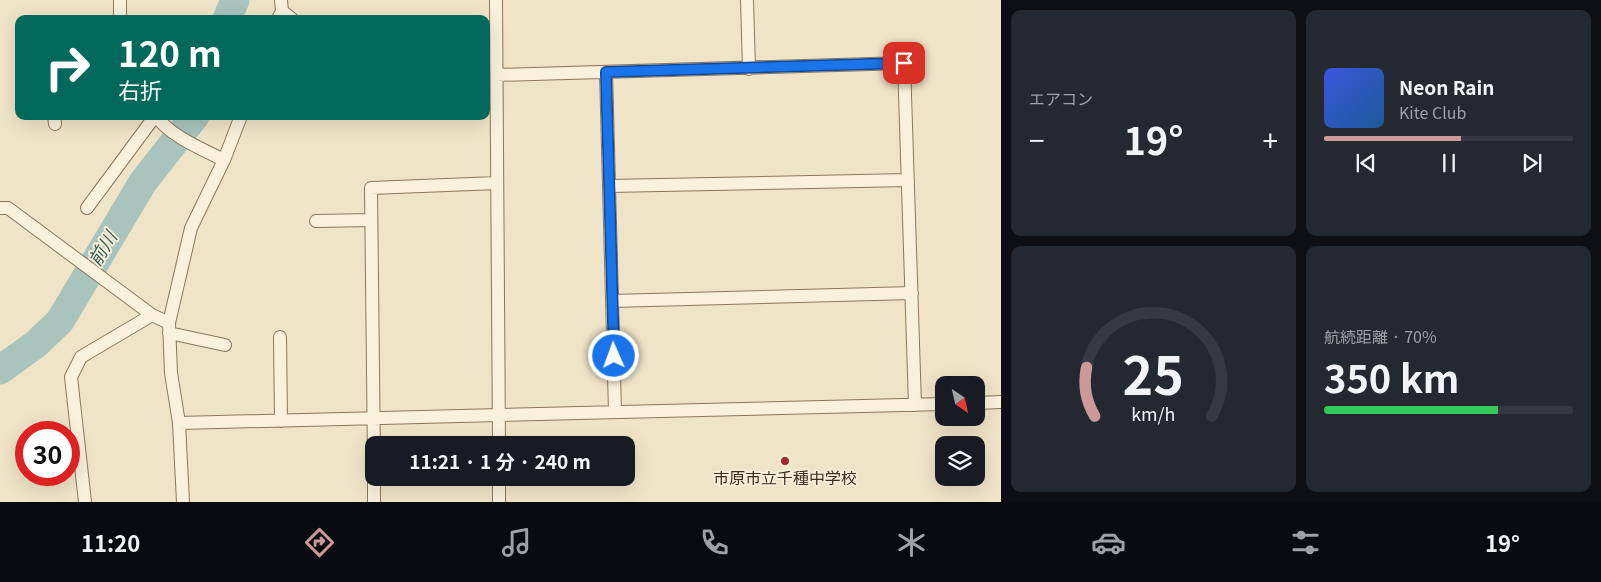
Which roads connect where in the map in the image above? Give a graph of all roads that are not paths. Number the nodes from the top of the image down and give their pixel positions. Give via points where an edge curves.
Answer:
1 (120, 0) edge
2 (496, 0) edge
3 (748, 0) edge
4 (120, 15) edge
5 (491, 20) edge
6 (749, 69) junction
7 (606, 72) junction
8 (497, 75) junction
9 (152, 120) edge
10 (158, 120) edge
11 (239, 120) edge
12 (224, 160) junction
13 (908, 180) junction
14 (497, 183) junction
15 (609, 186) junction
16 (0, 208) edge
17 (87, 208) dead end
18 (316, 220) dead end
19 (371, 220) junction
20 (912, 293) junction
21 (612, 301) junction
22 (152, 315) junction
23 (169, 328) junction
24 (280, 337) dead end
25 (225, 345) dead end
26 (1001, 402) edge
27 (985, 403) edge
28 (935, 404) edge
29 (914, 405) junction
30 (615, 412) junction
31 (498, 415) junction
32 (373, 418) junction
33 (281, 421) junction
34 (179, 423) junction
35 (373, 436) edge
36 (499, 436) edge
37 (374, 486) edge
38 (499, 486) edge
39 (85, 502) edge
40 (183, 502) edge
41 (374, 502) edge
42 (499, 502) edge

1 - 4 street
2 - 5 street
3 - 6 street
5 - 8 street
6 - 7 street
6 - 13 street via 904,63
7 - 8 street
7 - 15 street
8 - 14 street
9 - 17 street
10 - 12 street via 188,141
11 - 12 street
12 - 23 street via 191,228
13 - 15 street
13 - 20 street
14 - 19 street via 371,188
14 - 31 street
15 - 21 street
16 - 22 street via 8,208
18 - 19 street
19 - 32 street
20 - 21 street
20 - 29 street
21 - 30 street
22 - 23 street
22 - 39 street via 81,357 71,377
23 - 25 street
23 - 34 street via 171,373
24 - 33 street
26 - 27 street
28 - 29 street
29 - 30 street
30 - 31 street
31 - 32 street
31 - 36 street
32 - 33 street
32 - 35 street
33 - 34 street
34 - 40 street
37 - 41 street
38 - 42 street

